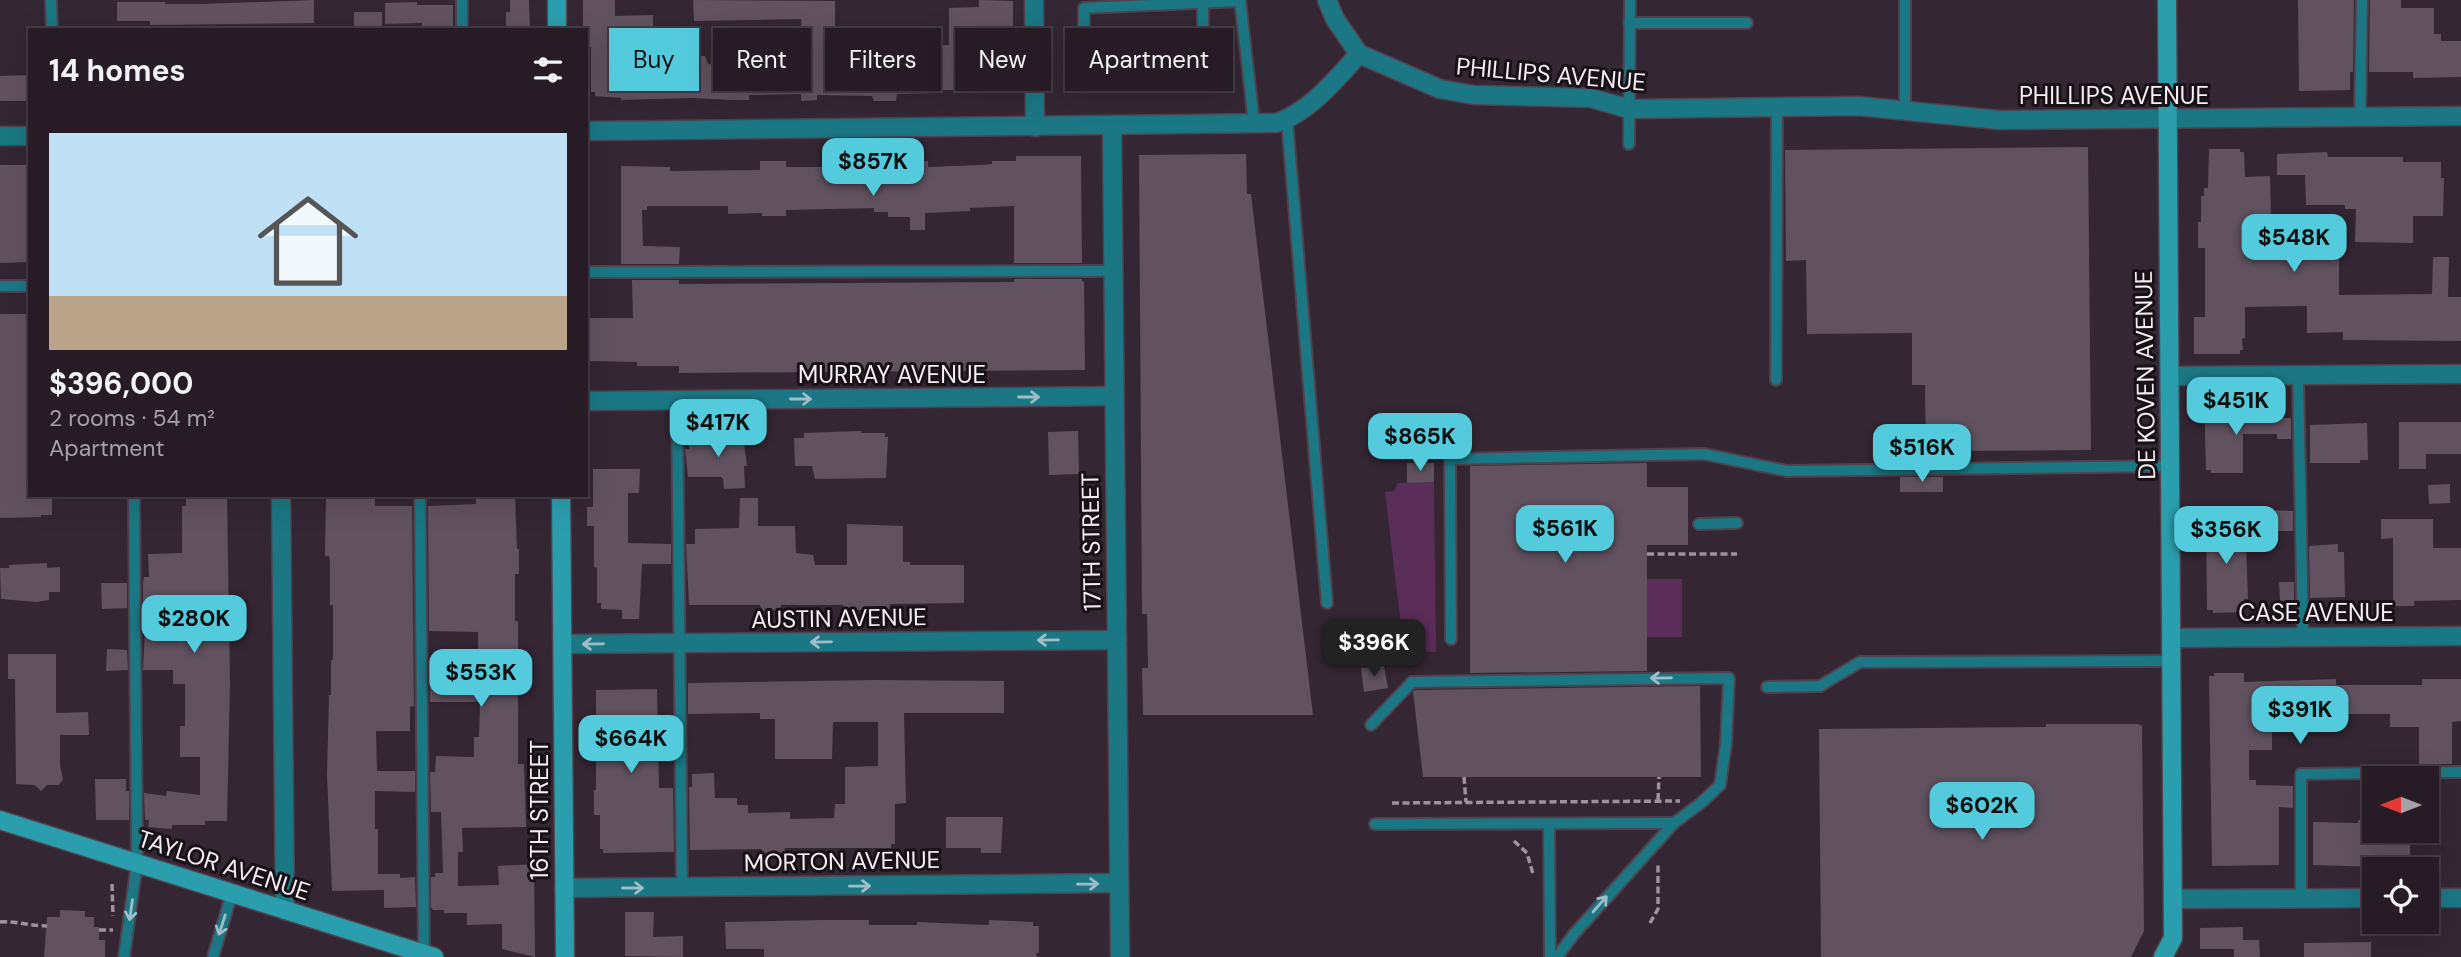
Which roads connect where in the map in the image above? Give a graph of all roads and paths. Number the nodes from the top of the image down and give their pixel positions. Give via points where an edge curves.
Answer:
1 (51, 0) edge
2 (462, 0) edge
3 (557, 0) edge
4 (1034, 0) edge
5 (1327, 0) edge
6 (1630, 0) edge
7 (1905, 0) edge
8 (2167, 0) edge
9 (2362, 0) edge
10 (1240, 1) edge
11 (1084, 4) edge
12 (1203, 4) junction
13 (1629, 23) junction
14 (1747, 23) dead end
15 (52, 28) edge
16 (463, 28) edge
17 (557, 28) edge
18 (1359, 54) junction
19 (1777, 106) junction
20 (1629, 109) junction
21 (1905, 111) junction
22 (2461, 116) edge
23 (2360, 117) junction
24 (1287, 120) junction
25 (2166, 120) junction
26 (1254, 123) junction
27 (1035, 127) junction
28 (1112, 127) junction
29 (588, 131) edge
30 (0, 136) edge
31 (28, 136) edge
32 (1629, 144) dead end
33 (1113, 271) junction
34 (588, 272) edge
35 (0, 286) edge
36 (28, 286) edge
37 (2461, 374) edge
38 (2298, 375) junction
39 (2170, 376) junction
40 (1776, 380) dead end
41 (1114, 396) junction
42 (677, 400) junction
43 (588, 401) edge
44 (2170, 467) junction
45 (134, 497) edge
46 (281, 497) edge
47 (420, 497) edge
48 (561, 497) edge
49 (1737, 523) dead end
50 (1699, 524) dead end
51 (1647, 554) dead end
52 (1737, 554) dead end
53 (1327, 603) dead end
54 (2461, 636) edge
55 (2303, 637) junction
56 (2171, 638) junction
57 (1451, 639) dead end
58 (1116, 640) junction
59 (679, 644) junction
60 (562, 645) junction
61 (2171, 662) junction
62 (1766, 687) dead end
63 (1371, 725) dead end
64 (2461, 772) edge
65 (1464, 777) dead end
66 (1659, 777) dead end
67 (1658, 800) junction
68 (1466, 802) junction
69 (1685, 802) dead end
70 (1392, 803) dead end
71 (0, 820) edge
72 (1674, 823) junction
73 (1375, 824) dead end
74 (1549, 824) junction
75 (1514, 841) dead end
76 (1658, 860) dead end
77 (137, 863) junction
78 (1533, 876) dead end
79 (1119, 883) junction
80 (682, 887) junction
81 (565, 888) junction
82 (232, 893) junction
83 (2362, 898) edge
84 (2439, 898) edge
85 (2461, 898) edge
86 (2173, 899) junction
87 (2301, 899) junction
88 (285, 910) junction
89 (0, 922) edge
90 (1650, 923) dead end
91 (47, 926) dead end
92 (99, 930) dead end
93 (113, 930) dead end
94 (429, 956) edge
95 (124, 957) edge
96 (213, 957) edge
97 (565, 957) edge
98 (1119, 957) edge
99 (1550, 957) edge
100 (1557, 957) edge
101 (2163, 957) edge

1 - 15 lane
2 - 16 lane
3 - 17 street
4 - 27 street
5 - 18 street
6 - 13 lane
7 - 21 lane
8 - 25 street, DE KOVEN AVENUE
9 - 23 lane
10 - 12 lane
10 - 26 lane
11 - 12 lane
11 - 12 lane via 1084,65 1203,61
13 - 14 lane
13 - 20 lane
18 - 20 street, PHILLIPS AVENUE via 1440,89 1474,95 1591,98
18 - 24 street via 1337,79
19 - 20 street, PHILLIPS AVENUE
19 - 21 street, PHILLIPS AVENUE
19 - 40 lane
20 - 32 lane
21 - 25 street, PHILLIPS AVENUE via 1999,120
22 - 23 street, PHILLIPS AVENUE
23 - 25 street, PHILLIPS AVENUE
24 - 26 street
24 - 53 lane
25 - 39 street, DE KOVEN AVENUE
26 - 28 street
27 - 28 street
27 - 29 street
28 - 33 street, 17TH STREET
30 - 31 street
33 - 34 lane
33 - 41 street, 17TH STREET
35 - 36 lane
37 - 38 street
38 - 39 street
38 - 55 lane
39 - 44 street, DE KOVEN AVENUE
42 -> 41 street, MURRAY AVENUE
41 - 58 street, 17TH STREET
42 - 43 street, MURRAY AVENUE
42 - 59 lane
44 - 56 street, DE KOVEN AVENUE
44 - 57 lane via 1787,471 1704,454 1450,459
45 - 77 lane
46 - 88 street
47 - 94 lane
48 - 60 street, 16TH STREET
49 - 50 lane
51 - 52 path
54 - 55 street, CASE AVENUE
55 - 56 street, CASE AVENUE
56 - 61 street, DE KOVEN AVENUE
58 -> 59 street, AUSTIN AVENUE
58 - 79 street, 17TH STREET
59 -> 60 street, AUSTIN AVENUE
59 - 80 lane
60 - 81 street, 16TH STREET
61 - 62 lane via 1860,662 1820,686
61 - 86 street, DE KOVEN AVENUE
72 -> 63 lane via 1720,785 1729,678 1412,682
64 - 87 lane via 2301,774
65 - 68 path
66 - 67 path
67 - 68 path
67 - 69 path
68 - 70 path
71 - 77 street, TAYLOR AVENUE
72 - 74 lane
100 -> 72 lane
73 - 74 lane
74 - 99 lane
75 - 78 path via 1527,852
76 - 90 path via 1658,909
77 - 82 street, TAYLOR AVENUE
77 -> 95 lane
80 -> 79 street, MORTON AVENUE
79 - 98 street, 17TH STREET
81 -> 80 street, MORTON AVENUE
81 - 97 street, 16TH STREET
82 - 88 street, TAYLOR AVENUE
82 -> 96 lane
83 - 87 street
84 - 85 street
86 - 87 street
86 - 101 street, DE KOVEN AVENUE via 2173,938
88 - 94 street, TAYLOR AVENUE
89 - 91 path
92 - 93 path

